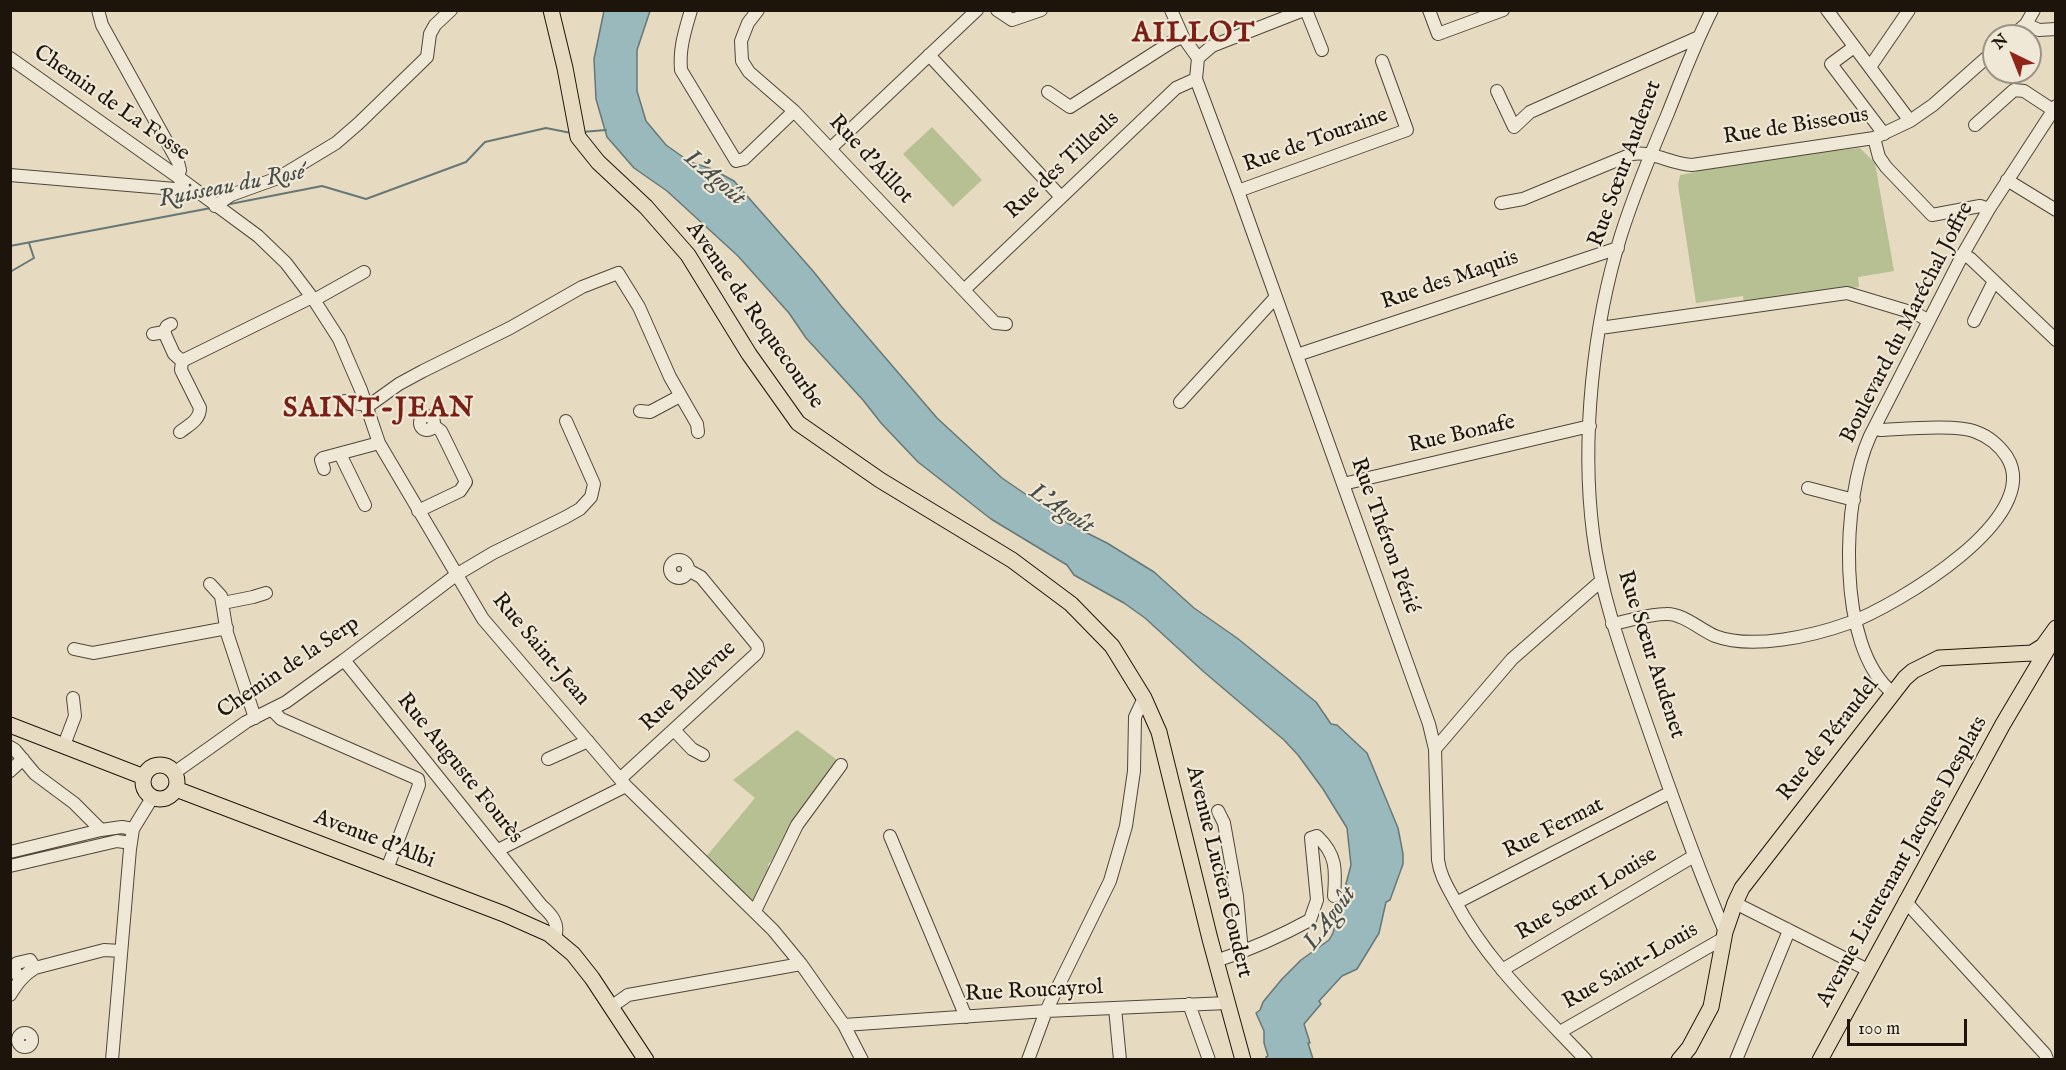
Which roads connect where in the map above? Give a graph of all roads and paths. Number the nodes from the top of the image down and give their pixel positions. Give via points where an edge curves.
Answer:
1 (98, 10) edge
2 (452, 10) edge
3 (551, 10) edge
4 (691, 10) edge
5 (758, 10) edge
6 (977, 10) edge
7 (997, 10) edge
8 (1041, 10) edge
9 (1171, 10) edge
10 (1305, 10) edge
11 (1429, 10) edge
12 (1503, 10) edge
13 (1712, 10) edge
14 (1827, 10) edge
15 (1909, 10) edge
16 (2034, 10) edge
17 (1021, 13) edge
18 (1177, 16) edge
19 (2055, 21) edge
20 (2026, 24) joint
21 (1183, 37) junction
22 (1699, 37) junction
23 (1854, 46) junction
24 (1322, 50) dead end
25 (929, 56) junction
26 (10, 58) edge
27 (1198, 58) junction
28 (1382, 61) dead end
29 (1982, 62) edge
30 (1870, 67) junction
31 (1196, 79) junction
32 (1497, 91) dead end
33 (1048, 92) dead end
34 (2054, 110) edge
35 (794, 111) junction
36 (1910, 121) junction
37 (1975, 125) dead end
38 (1879, 136) junction
39 (831, 148) junction
40 (1651, 154) junction
41 (10, 175) edge
42 (2007, 180) junction
43 (183, 181) junction
44 (1238, 191) junction
45 (1061, 197) junction
46 (1501, 203) dead end
47 (214, 205) junction
48 (1989, 209) junction
49 (2055, 210) edge
50 (1618, 248) junction
51 (1963, 254) junction
52 (364, 272) dead end
53 (948, 273) junction
54 (977, 277) junction
55 (1994, 281) junction
56 (964, 290) junction
57 (1275, 298) junction
58 (313, 299) junction
59 (1929, 321) junction
60 (1974, 321) dead end
61 (1006, 324) dead end
62 (1600, 328) junction
63 (163, 330) dead end
64 (2055, 340) edge
65 (1297, 355) junction
66 (182, 361) junction
67 (680, 396) junction
68 (345, 401) dead end
69 (1180, 402) dead end
70 (367, 404) junction
71 (640, 411) dead end
72 (566, 421) dead end
73 (433, 425) dead end
74 (1590, 426) junction
75 (1875, 428) junction
76 (180, 432) dead end
77 (698, 432) dead end
78 (379, 443) junction
79 (340, 454) junction
80 (324, 469) dead end
81 (1343, 484) junction
82 (1808, 488) dead end
83 (1854, 500) junction
84 (365, 505) dead end
85 (418, 511) junction
86 (688, 570) dead end
87 (456, 575) junction
88 (1601, 581) junction
89 (210, 584) dead end
90 (266, 593) dead end
91 (1587, 594) junction
92 (1605, 596) junction
93 (223, 603) junction
94 (1855, 620) junction
95 (1612, 624) junction
96 (227, 628) junction
97 (2055, 628) edge
98 (2055, 634) edge
99 (74, 649) dead end
100 (2021, 654) junction
101 (344, 660) junction
102 (2025, 686) junction
103 (1893, 693) junction
104 (73, 698) dead end
105 (1144, 698) junction
106 (272, 710) junction
107 (255, 718) junction
108 (10, 725) edge
109 (674, 729) junction
110 (588, 741) junction
111 (64, 746) junction
112 (10, 747) edge
113 (1435, 749) junction
114 (703, 755) dead end
115 (23, 759) junction
116 (548, 759) dead end
117 (841, 765) dead end
118 (10, 771) edge
119 (174, 773) junction
120 (144, 777) junction
121 (623, 782) junction
122 (176, 789) junction
123 (1671, 792) junction
124 (152, 798) junction
125 (81, 810) junction
126 (1218, 811) dead end
127 (133, 829) junction
128 (101, 830) junction
129 (83, 835) junction
130 (890, 836) dead end
131 (131, 843) junction
132 (87, 848) junction
133 (498, 850) junction
134 (10, 852) edge
135 (1694, 856) junction
136 (10, 866) edge
137 (387, 869) junction
138 (1334, 896) dead end
139 (1905, 902) junction
140 (1456, 903) junction
141 (1735, 903) junction
142 (541, 905) junction
143 (755, 911) junction
144 (1787, 929) junction
145 (540, 930) junction
146 (1724, 935) junction
147 (555, 938) junction
148 (121, 951) junction
149 (1242, 953) junction
150 (1216, 961) junction
151 (801, 964) junction
152 (1502, 970) junction
153 (1867, 973) junction
154 (10, 995) edge
155 (1227, 1003) junction
156 (1189, 1004) junction
157 (610, 1006) junction
158 (1114, 1008) junction
159 (1046, 1011) junction
160 (966, 1017) junction
161 (844, 1025) junction
162 (1560, 1032) junction
163 (1570, 1042) junction
164 (2055, 1056) edge
165 (112, 1059) edge
166 (646, 1059) edge
167 (862, 1059) edge
168 (1029, 1059) edge
169 (1120, 1059) edge
170 (1209, 1059) edge
171 (1243, 1059) edge
172 (1570, 1059) edge
173 (1586, 1059) edge
174 (1679, 1059) edge
175 (1736, 1059) edge
176 (1820, 1059) edge
177 (2046, 1059) edge

1 - 43 street via 102,25 178,162
2 - 47 street via 430,34 427,57 336,143 278,178
3 - 105 main road, Avenue de Roquecourbe via 577,132 598,162 646,207 688,255 749,354 798,423 880,480 1012,560 1071,604 1112,646
4 - 35 street via 681,42 681,70 736,161 744,159
5 - 35 street, Rue d'Aillot via 741,41 742,61 749,72
6 - 25 street
7 - 17 street via 1011,20
8 - 17 street
9 - 18 street
10 - 24 street
10 - 27 street via 1212,46
11 - 12 street via 1438,34
13 - 22 street, Rue Sœur Audenet
14 - 23 street
15 - 30 street
16 - 20 street
18 - 21 street
19 - 20 street
21 - 27 street
21 - 33 street via 1070,107
22 - 32 street via 1530,112 1514,127
22 - 40 street, Rue Sœur Audenet
23 - 30 street
23 - 38 street via 1831,64
25 - 39 street
25 - 45 street
26 - 43 street, Chemin de La Fosse
27 - 31 street, Rue Théron Périé
28 - 44 street, Rue de Touraine via 1407,130
29 - 36 street, Rue de Bisseous
30 - 36 street
31 - 44 street, Rue Théron Périé
31 - 45 street, Rue des Tilleuls via 1176,88
34 - 37 street via 2024,91 2014,90
34 - 42 street, Boulevard du Maréchal Joffre
35 - 39 street, Rue d'Aillot
36 - 38 street, Rue de Bisseous
38 - 40 street, Rue de Bisseous via 1692,165
38 - 48 street via 1879,157 1932,215 1980,206
39 - 53 street, Rue d'Aillot
40 - 46 street via 1632,154 1523,199
40 - 50 street, Rue Sœur Audenet
41 - 43 street via 175,189
42 - 48 street, Boulevard du Maréchal Joffre
42 - 49 street
43 - 47 street, Rue Saint-Jean
44 - 57 street, Rue Théron Périé
45 - 54 street, Rue des Tilleuls
47 - 58 street, Rue Saint-Jean via 274,250
48 - 51 street, Boulevard du Maréchal Joffre
50 - 62 street, Rue Sœur Audenet
50 - 65 street, Rue des Maquis
51 - 55 street
51 - 59 street, Boulevard du Maréchal Joffre
52 - 58 street
53 - 54 street
53 - 56 street, Rue d'Aillot
54 - 56 street, Rue des Tilleuls
55 - 60 street
55 - 64 street
56 - 61 street, Rue d'Aillot via 995,323
57 - 65 street, Rue Théron Périé
57 - 69 street
58 - 66 street
58 - 70 street, Rue Saint-Jean via 339,339
59 - 62 street via 1846,293
59 - 75 street, Boulevard du Maréchal Joffre
62 - 74 street, Rue Sœur Audenet
63 - 66 street via 174,354
65 - 81 street, Rue Théron Périé
66 - 76 street via 181,370 200,412
67 - 70 street via 639,307 618,273 582,287 510,328 423,370
67 - 71 street via 650,412
67 - 77 street
68 - 70 street
70 - 78 street, Rue Saint-Jean
72 - 87 street, Chemin de la Serp via 594,484 591,497 580,509
73 - 85 street via 441,431 466,482 460,491
74 - 81 street, Rue Bonafe
74 - 88 street, Rue Sœur Audenet via 1591,510
75 - 83 street, Boulevard du Maréchal Joffre via 1862,458
75 - 94 street via 1975,431 2002,450 2013,467 2012,492 2004,510 1966,552 1915,587
78 - 79 street
78 - 85 street, Rue Saint-Jean
79 - 80 street via 323,458
79 - 84 street
81 - 113 street, Rue Théron Périé
82 - 83 street
83 - 94 street, Boulevard du Maréchal Joffre via 1849,556
85 - 87 street, Rue Saint-Jean
86 - 109 street, Rue Bellevue via 701,577 758,650
87 - 101 street, Chemin de la Serp
87 - 110 street, Rue Saint-Jean via 483,619
88 - 91 street
88 - 92 street, Rue Sœur Audenet
89 - 93 street
90 - 93 street
91 - 92 street
91 - 113 street via 1512,659
92 - 95 street, Rue Sœur Audenet
93 - 96 street
94 - 95 street via 1788,640 1755,641 1716,636 1668,613
94 - 103 street, Boulevard du Maréchal Joffre via 1866,657
95 - 123 street, Rue Sœur Audenet
96 - 99 street via 93,653
96 - 107 street
97 - 100 main road, Rue de Péraudel via 2043,646
98 - 102 main road, Avenue Lieutenant Jacques Desplats
100 - 102 main road via 2032,668
100 - 103 main road, Rue de Péraudel via 1939,658 1913,671
101 - 106 street, Chemin de la Serp
101 - 133 street, Rue Auguste Fourès
102 - 139 main road, Avenue Lieutenant Jacques Desplats
103 - 141 main road, Rue de Péraudel via 1748,880
104 - 111 street via 75,716
105 - 150 main road, Avenue Lucien Coudert via 1159,732
105 - 159 street via 1135,717 1134,771 1126,826 1110,881
106 - 107 street, Chemin de la Serp
106 - 137 street via 280,719 418,778 419,785
107 - 119 street, Chemin de la Serp
108 - 111 main road
109 - 114 street
109 - 121 street, Rue Bellevue
110 - 116 street
110 - 121 street, Rue Saint-Jean
111 - 120 main road
112 - 115 street
113 - 140 street, Rue Théron Périé via 1439,872
115 - 118 street
115 - 125 street via 41,779
117 - 143 street via 797,825
119 - 120 main road via 166,766 155,766
119 - 122 main road
120 - 124 main road via 144,787
121 - 133 street, Rue Bellevue
121 - 143 street, Rue Saint-Jean
122 - 124 main road via 168,797
122 - 137 main road, Avenue d'Albi
123 - 135 street, Rue Sœur Audenet
123 - 140 street, Rue Fermat
124 - 127 street
125 - 128 street
125 - 129 street
126 - 149 street via 1224,823 1237,896
127 - 128 street
127 - 131 street
128 - 129 street
129 - 132 street
129 - 134 street
130 - 160 street
131 - 132 street via 117,841
131 - 148 street
132 - 136 street
133 - 142 street, Rue Auguste Fourès
135 - 146 street, Rue Sœur Audenet
135 - 152 street, Rue Sœur Louise
137 - 145 main road, Avenue d'Albi
138 - 149 street via 1336,870 1332,857 1317,836 1311,838 1317,900 1310,920
139 - 153 main road, Avenue Lieutenant Jacques Desplats
139 - 177 street
140 - 152 street, Rue Théron Périé
141 - 144 street
141 - 146 main road, Rue de Péraudel
142 - 145 street via 545,920
142 - 147 street, Rue Auguste Fourès via 556,924
143 - 151 street, Rue Saint-Jean
144 - 153 street via 1866,969
144 - 175 street
145 - 147 main road, Avenue d'Albi
146 - 162 street, Rue Saint-Louis
146 - 174 main road via 1711,1007
147 - 157 main road, Avenue d'Albi via 579,962
148 - 154 street via 104,950 35,968 27,972
148 - 165 street
149 - 150 street
150 - 155 main road, Avenue Lucien Coudert
151 - 157 street via 628,995
151 - 161 street, Rue Saint-Jean
152 - 162 street, Rue Théron Périé
153 - 176 main road, Avenue Lieutenant Jacques Desplats
155 - 156 street, Rue Roucayrol
155 - 171 main road, Avenue Lucien Coudert
156 - 158 street, Rue Roucayrol
156 - 170 street
157 - 166 main road, Avenue d'Albi
158 - 159 street, Rue Roucayrol
158 - 169 street
159 - 160 street, Rue Roucayrol
159 - 168 street
160 - 161 street, Rue Roucayrol
161 - 167 street, Rue Saint-Jean
162 - 163 street, Rue Théron Périé
163 - 172 street
163 - 173 street, Rue Théron Périé
164 - 177 street

